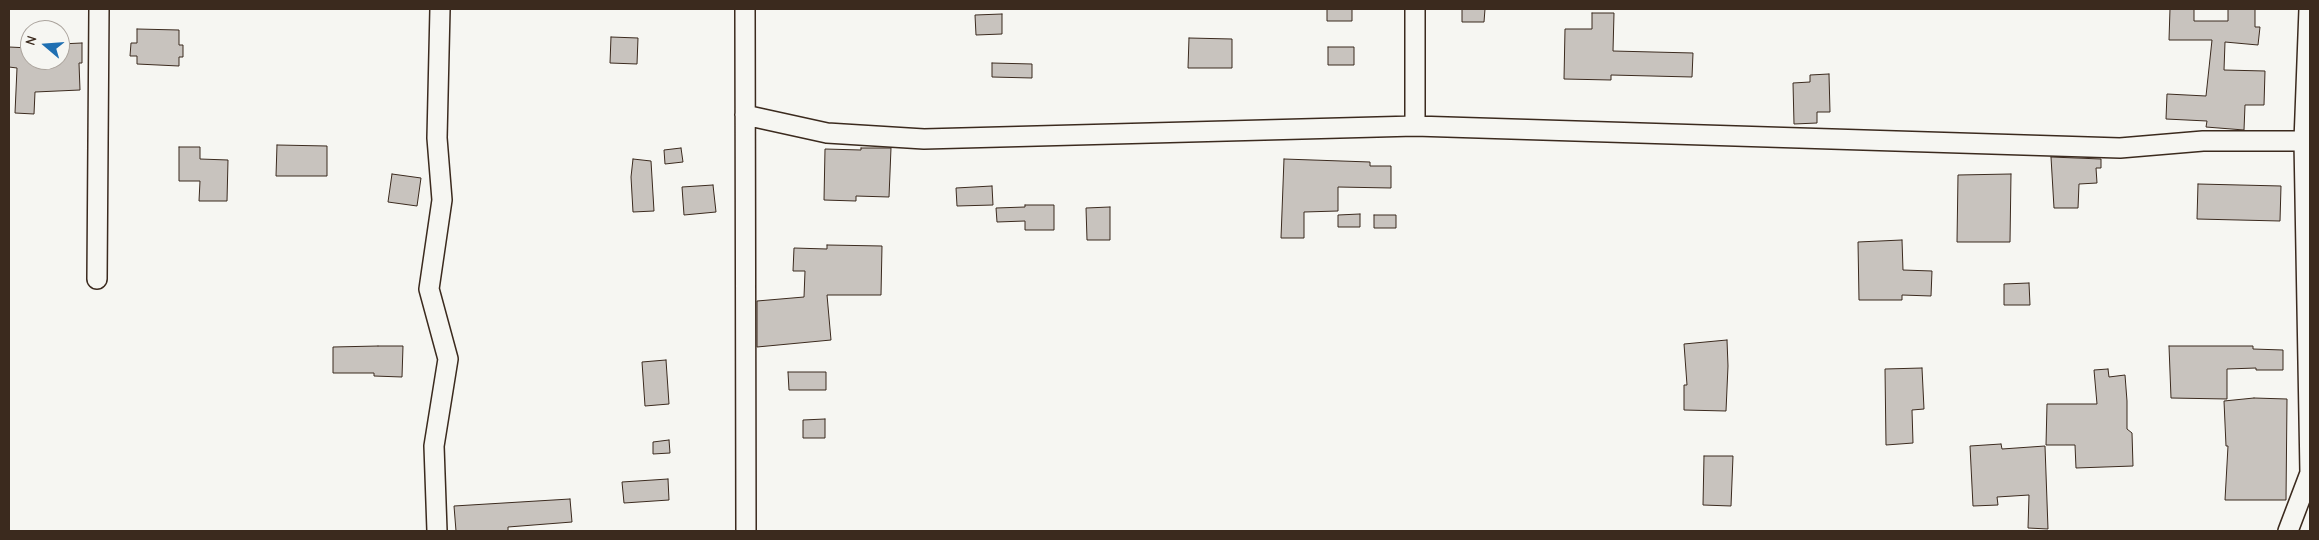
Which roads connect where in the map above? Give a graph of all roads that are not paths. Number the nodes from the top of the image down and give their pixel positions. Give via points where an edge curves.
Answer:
1 (99, 9) edge
2 (440, 9) edge
3 (745, 9) edge
4 (1415, 9) edge
5 (2310, 9) edge
6 (745, 115) junction
7 (1415, 126) junction
8 (2304, 141) junction
9 (97, 279) dead end
10 (436, 531) edge
11 (746, 531) edge
12 (2288, 531) edge

1 - 9 street
2 - 10 street via 437,138 442,200 429,289 448,359 434,446
3 - 6 street
4 - 7 street
5 - 8 street
6 - 7 street via 827,133 924,139
6 - 11 street
7 - 8 street via 2120,148 2203,141
8 - 12 street via 2310,473

